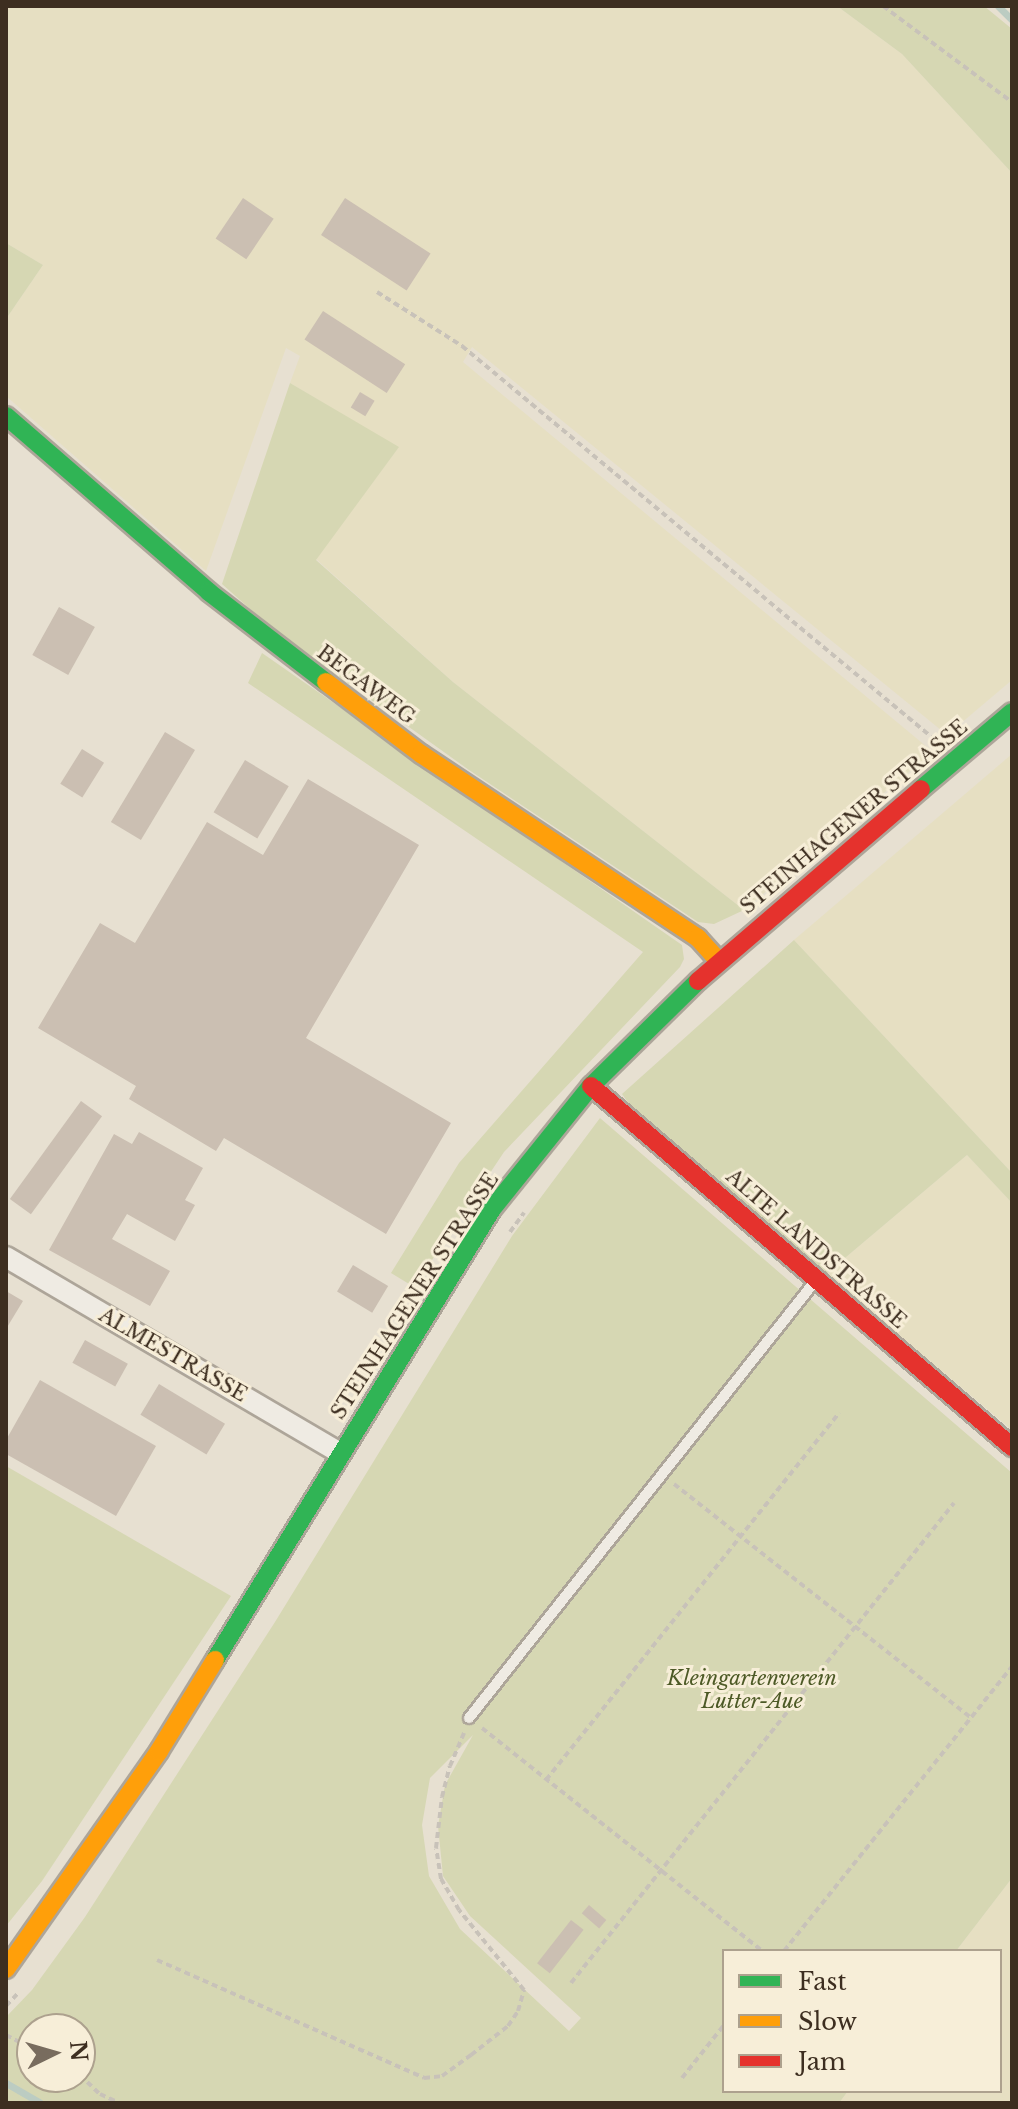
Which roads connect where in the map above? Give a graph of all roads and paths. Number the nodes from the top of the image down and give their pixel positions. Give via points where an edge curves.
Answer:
1 (883, 6) edge
2 (1012, 102) edge
3 (377, 292) dead end
4 (6, 416) edge
5 (1012, 712) edge
6 (957, 759) junction
7 (719, 961) junction
8 (591, 1086) junction
9 (526, 1210) dead end
10 (508, 1234) dead end
11 (6, 1257) edge
12 (817, 1279) junction
13 (839, 1413) dead end
14 (1012, 1447) edge
15 (340, 1453) junction
16 (662, 1474) junction
17 (954, 1503) dead end
18 (740, 1536) junction
19 (855, 1626) junction
20 (1012, 1666) edge
21 (469, 1718) junction
22 (971, 1718) junction
23 (546, 1780) junction
24 (661, 1870) junction
25 (760, 1949) edge
26 (786, 1949) edge
27 (157, 1960) dead end
28 (6, 1969) edge
29 (28, 1982) dead end
30 (571, 1983) dead end
31 (6, 2006) edge
32 (722, 2028) edge
33 (682, 2078) dead end
34 (96, 2090) edge
35 (119, 2103) edge

1 - 2 path
3 - 6 path via 462,346
4 - 7 main road, BEGAWEG via 209,592 409,745 698,938
5 - 6 main road, STEINHAGENER STRASSE
6 - 7 main road, STEINHAGENER STRASSE
7 - 8 main road, STEINHAGENER STRASSE
8 - 12 main road, ALTE LANDSTRASSE
8 - 15 main road, STEINHAGENER STRASSE via 492,1209
9 - 10 path
11 - 15 street, ALMESTRASSE
12 - 14 main road, ALTE LANDSTRASSE
12 - 16 lane
13 - 18 path
15 - 28 main road, STEINHAGENER STRASSE via 159,1751
16 - 18 path
16 - 21 lane
17 - 19 path
18 - 19 path
18 - 23 path
19 - 22 path
19 - 24 path
20 - 22 path
21 - 23 path
21 - 27 path via 442,1797 436,1848 441,1879 459,1910 524,1990 508,2026 471,2055 442,2076 424,2078
22 - 26 path
23 - 24 path
24 - 25 path
24 - 30 path
29 - 31 path
32 - 33 path
34 - 35 path

